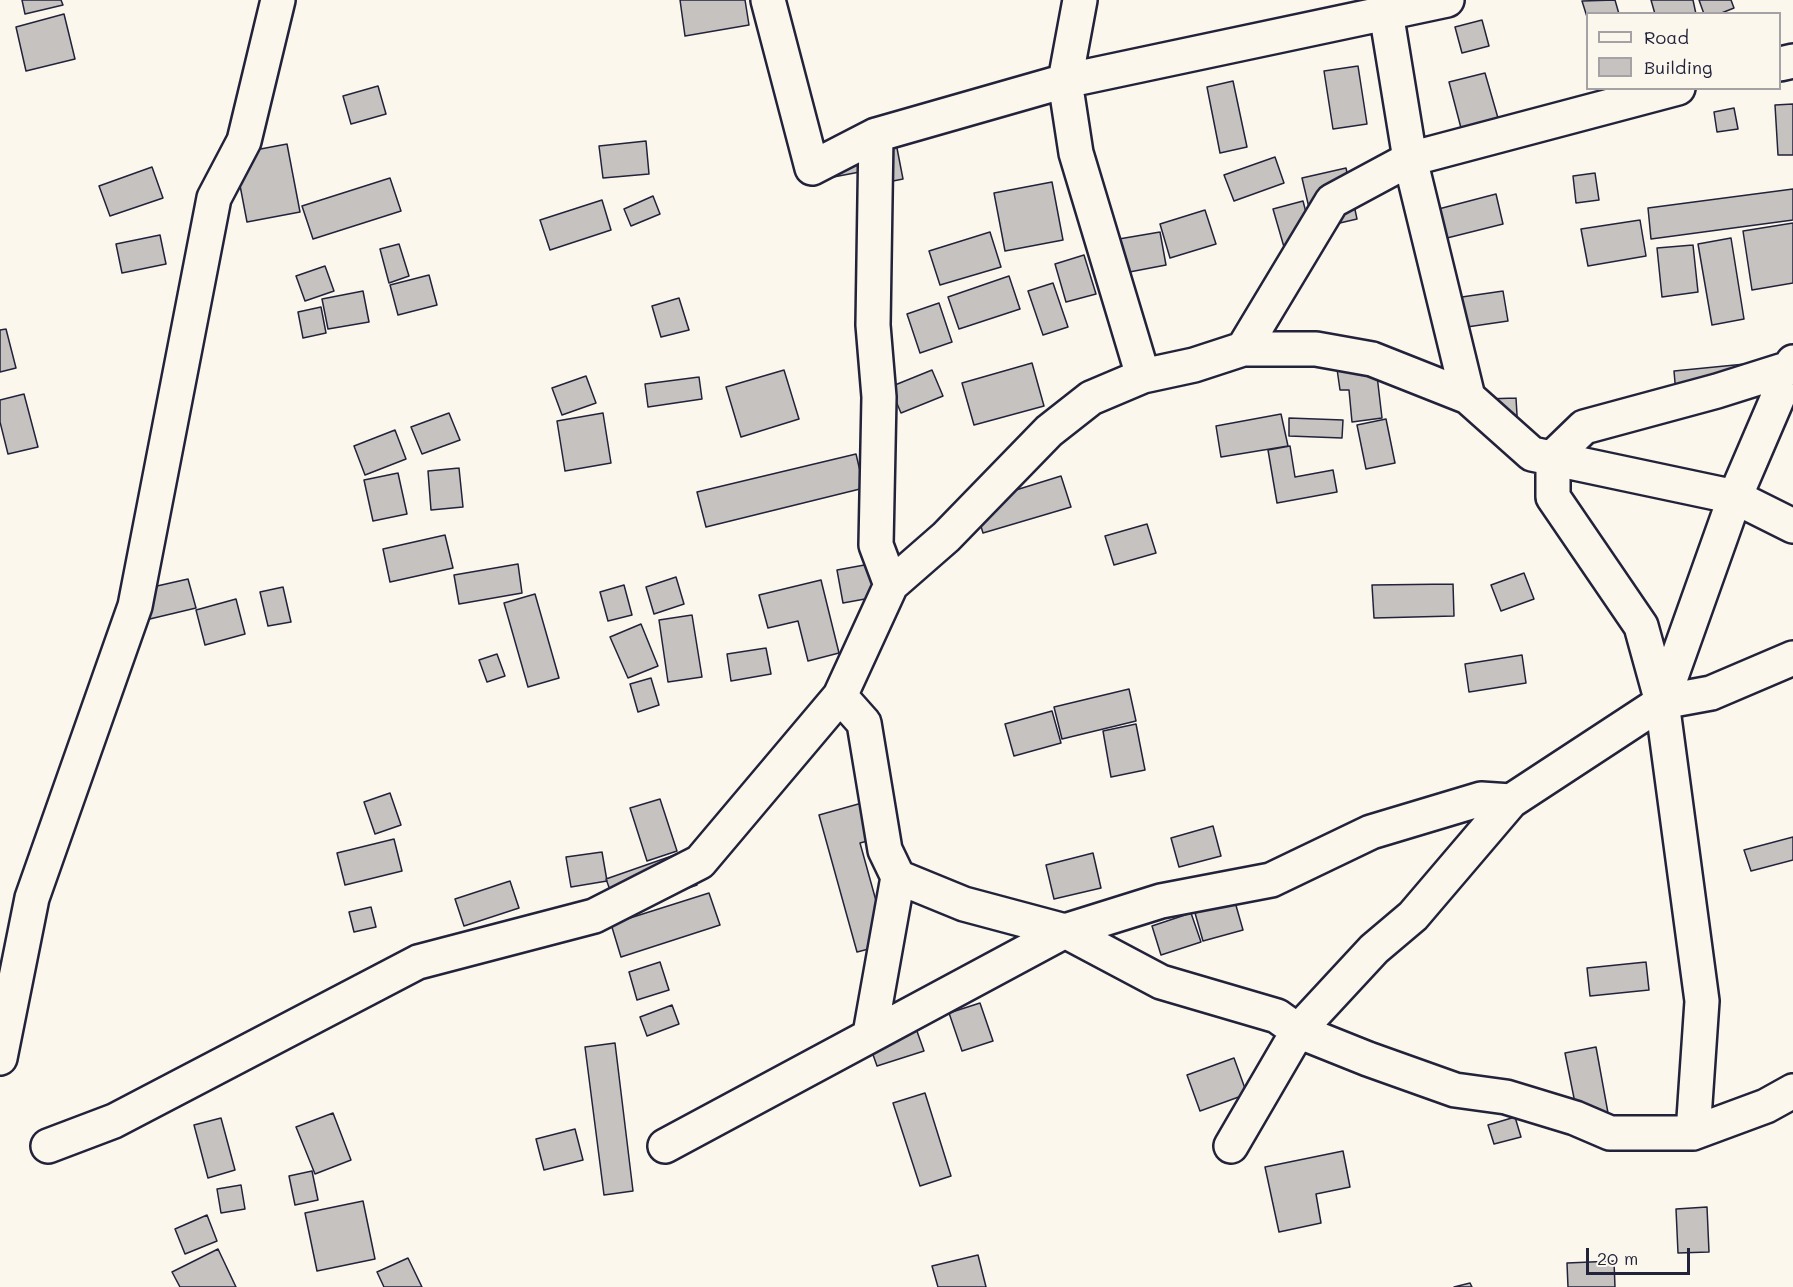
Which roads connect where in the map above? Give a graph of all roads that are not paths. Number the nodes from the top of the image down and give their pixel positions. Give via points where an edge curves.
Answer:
1 (278, 0) edge
2 (768, 0) edge
3 (1080, 0) edge
4 (1447, 0) edge
5 (1385, 7) edge
6 (1065, 81) junction
7 (1670, 90) edge
8 (876, 135) junction
9 (1410, 159) junction
10 (1243, 349) junction
11 (1792, 365) edge
12 (1143, 376) junction
13 (1468, 397) junction
14 (1553, 457) junction
15 (1735, 497) junction
16 (1793, 526) edge
17 (891, 585) junction
18 (1793, 658) edge
19 (840, 696) junction
20 (1662, 702) junction
21 (1510, 801) junction
22 (898, 877) junction
23 (1065, 931) junction
24 (1298, 1030) junction
25 (870, 1034) junction
26 (0, 1058) edge
27 (1793, 1091) edge
28 (1693, 1133) junction
29 (48, 1146) dead end
30 (665, 1146) dead end
31 (1232, 1146) dead end

1 - 26 street via 244,141 214,198 135,606 32,898
2 - 8 street via 812,168
3 - 6 street
4 - 5 street
5 - 6 street
5 - 9 street
6 - 8 street
6 - 12 street via 1076,153
7 - 9 street
8 - 17 street via 876,545
9 - 10 street via 1332,201
9 - 13 street
10 - 12 street
10 - 13 street via 1316,349 1372,359
11 - 14 street via 1717,391 1584,428
11 - 15 street
12 - 17 street via 1090,398 1049,431 946,537
13 - 14 street via 1532,454
14 - 15 street
14 - 20 street via 1553,497 1641,626
15 - 16 street
15 - 20 street
17 - 19 street
18 - 20 street via 1711,693
19 - 22 street via 864,723 885,850
19 - 29 street via 700,862 594,916 418,962 114,1121
20 - 21 street
20 - 28 street via 1702,1001
21 - 23 street via 1480,798 1371,832 1270,880 1161,901
21 - 24 street via 1413,916 1374,949
22 - 23 street via 964,904
22 - 25 street
23 - 24 street via 1161,982 1277,1016
23 - 25 street
24 - 28 street via 1455,1090 1506,1097 1610,1133
24 - 31 street
25 - 30 street
27 - 28 street via 1766,1106

